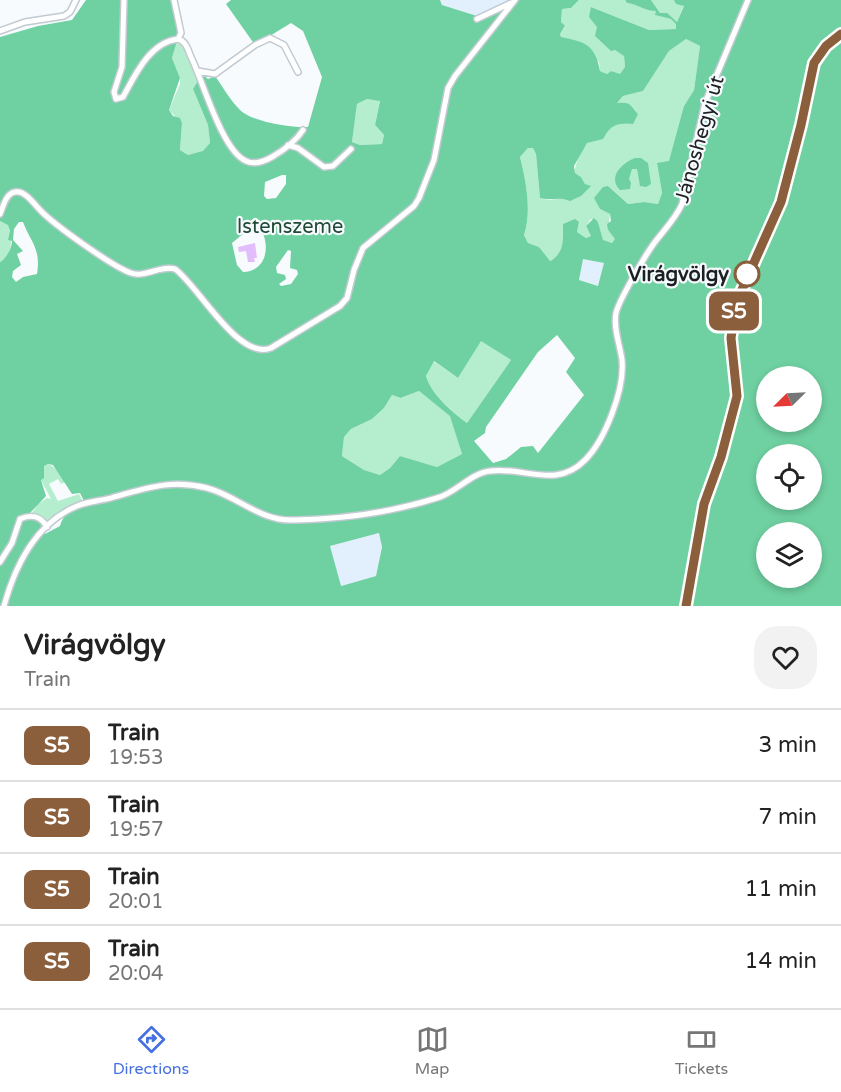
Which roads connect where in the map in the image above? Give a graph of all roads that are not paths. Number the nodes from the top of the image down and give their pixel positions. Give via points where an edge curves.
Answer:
1 (76, 0) edge
2 (124, 0) edge
3 (174, 0) edge
4 (748, 0) edge
5 (514, 1) edge
6 (477, 19) dead end
7 (0, 31) edge
8 (178, 39) junction
9 (198, 71) junction
10 (298, 72) dead end
11 (303, 130) dead end
12 (288, 145) junction
13 (351, 149) dead end
14 (0, 214) edge
15 (47, 527) junction
16 (0, 562) edge
17 (4, 606) edge

1 - 7 street via 64,16 25,22
2 - 8 street via 122,68 114,92 116,99 123,97 158,46
3 - 8 street via 181,33
4 - 15 street, Jánoshegyi út via 705,104 682,204 653,244 618,307 615,322 622,360 620,384 607,424 580,465 550,476 491,470 458,489 422,502 377,512 292,521 264,515 208,489 155,485 77,506
5 - 6 street
5 - 14 street via 448,88 434,160 414,206 363,248 347,298 340,306 271,348 254,348 228,329 175,269 137,275 121,268 49,220 17,192 10,194
8 - 9 street via 184,42
9 - 10 street via 215,74 270,38 284,45
9 - 12 street via 217,123 237,155 249,163 256,162
11 - 12 street
12 - 13 street via 324,167 333,166
15 - 16 street via 40,518 21,519
15 - 17 street, Jánoshegyi út via 16,569

